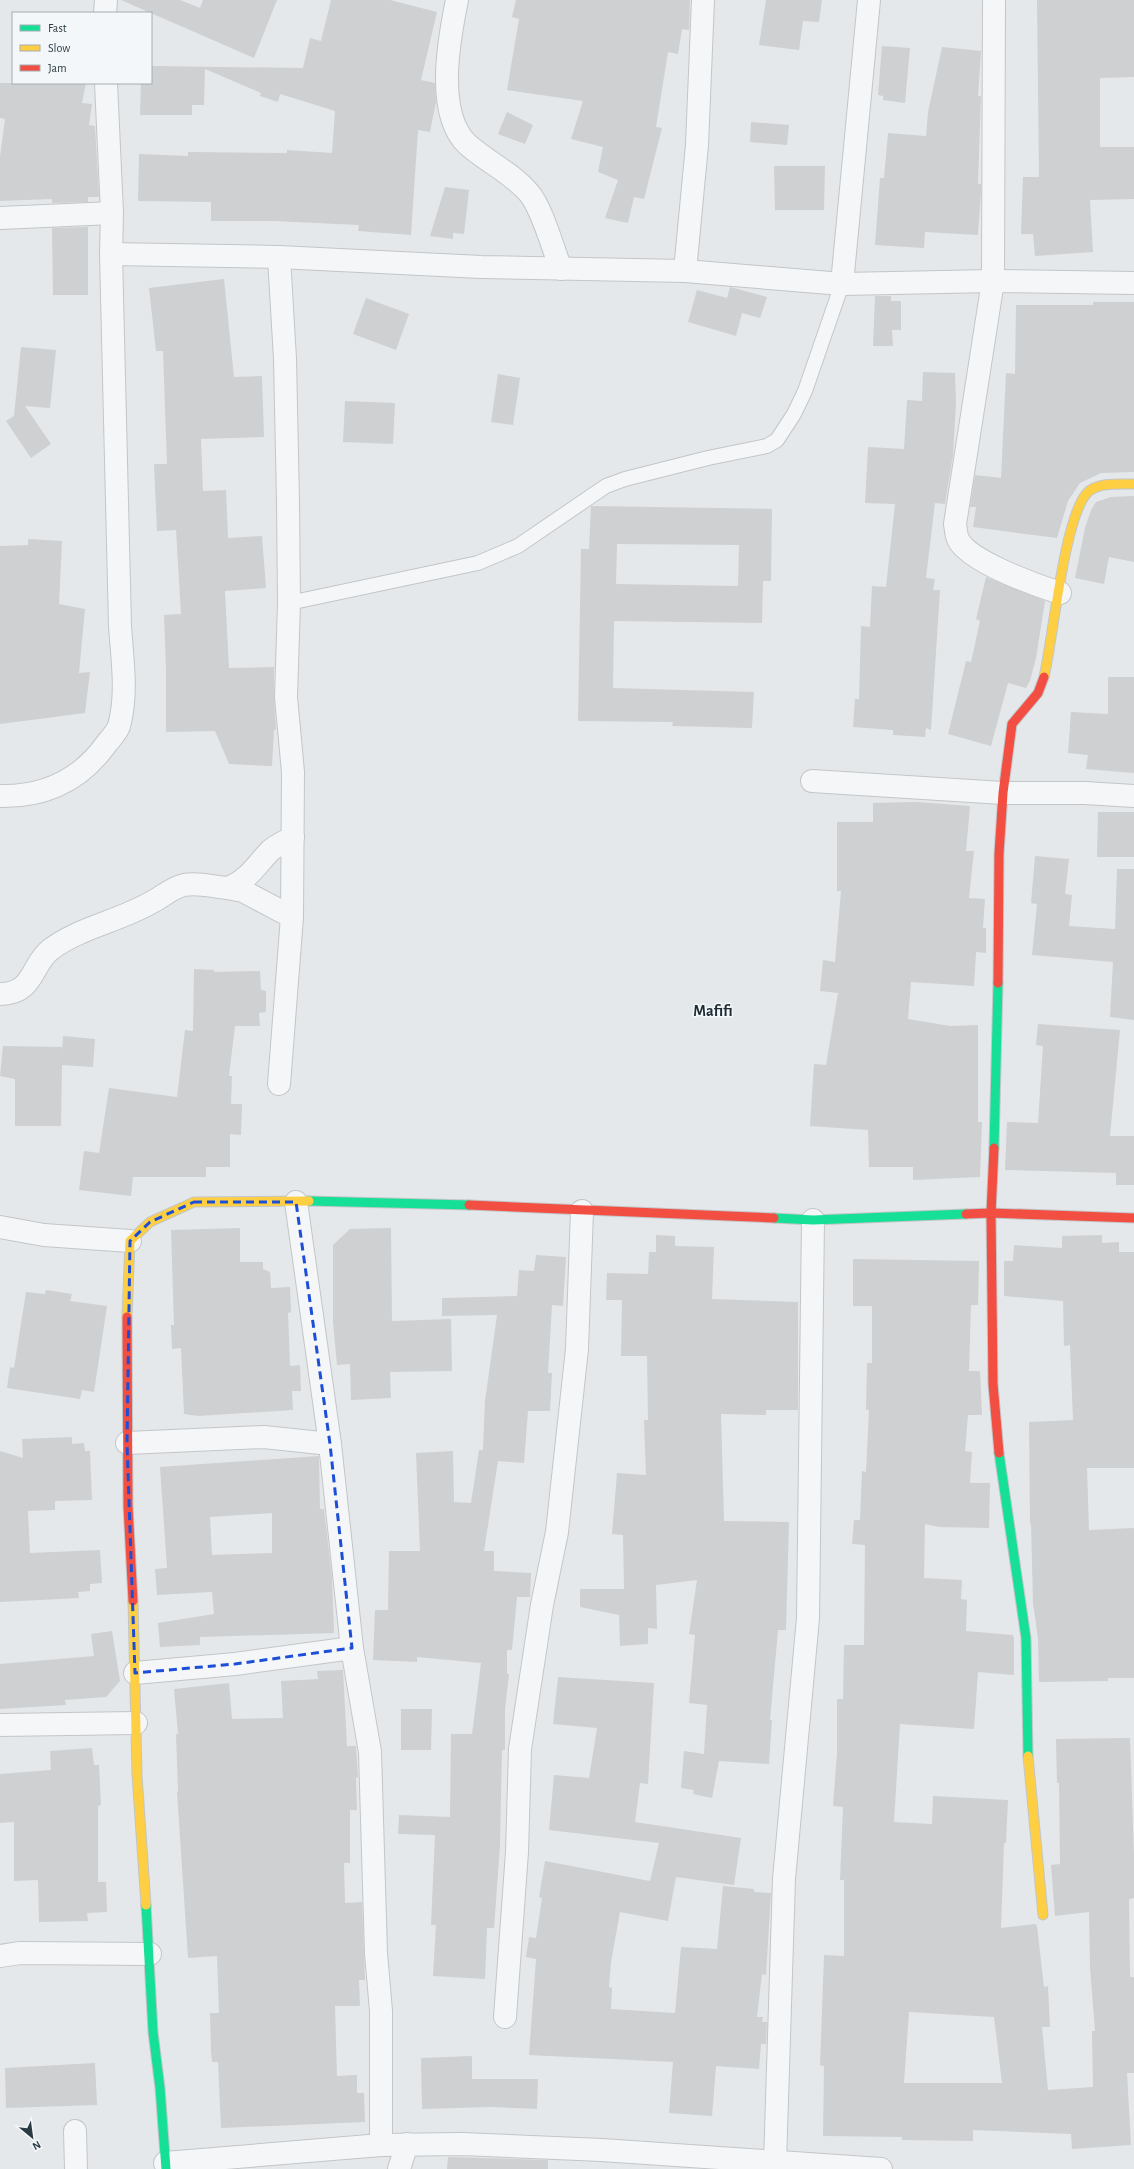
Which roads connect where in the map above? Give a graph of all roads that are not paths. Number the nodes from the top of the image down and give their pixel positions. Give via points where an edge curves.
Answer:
1 (106, 0) edge
2 (457, 0) edge
3 (703, 0) edge
4 (869, 0) edge
5 (994, 0) edge
6 (105, 12) edge
7 (106, 84) edge
8 (112, 213) junction
9 (0, 218) edge
10 (111, 254) junction
11 (279, 257) junction
12 (561, 269) junction
13 (685, 271) junction
14 (993, 281) junction
15 (1134, 283) edge
16 (842, 284) junction
17 (1134, 484) edge
18 (1060, 593) junction
19 (289, 603) junction
20 (812, 781) dead end
21 (1003, 793) junction
22 (0, 796) edge
23 (1134, 796) edge
24 (293, 837) junction
25 (227, 888) junction
26 (292, 918) junction
27 (0, 994) edge
28 (279, 1084) dead end
29 (296, 1202) junction
30 (582, 1210) junction
31 (991, 1214) junction
32 (1134, 1218) edge
33 (813, 1220) junction
34 (0, 1227) edge
35 (130, 1241) junction
36 (127, 1443) junction
37 (330, 1444) junction
38 (352, 1648) junction
39 (135, 1673) junction
40 (136, 1723) junction
41 (0, 1725) edge
42 (1043, 1915) dead end
43 (150, 1954) junction
44 (0, 1956) edge
45 (505, 2017) dead end
46 (75, 2131) dead end
47 (407, 2144) junction
48 (381, 2145) junction
49 (775, 2163) junction
50 (738, 2165) edge
51 (165, 2166) edge
52 (76, 2169) edge
53 (399, 2169) edge
54 (881, 2169) edge

1 - 6 street
2 - 12 street via 450,41 447,84 454,125 486,161 514,178 530,194
3 - 13 street via 697,145
4 - 16 street
5 - 14 street
7 - 8 street
8 - 9 street
8 - 10 street
10 - 11 street
10 - 22 street via 120,626 124,686 118,727 98,757 76,777 50,789
11 - 12 street
11 - 19 street via 285,359
12 - 13 street
13 - 16 street
14 - 15 street
14 - 16 street
14 - 18 street via 955,524 958,540 967,550 1003,571 1023,581
16 - 19 lane via 805,391 777,440 767,446 640,475 606,486 518,546 478,564
17 - 18 street via 1096,488 1083,497 1077,508 1069,541
18 - 21 street via 1044,678 1037,697 1016,716 1012,724
19 - 24 street via 286,697 293,772
20 - 21 street
21 - 23 street
21 - 31 street via 999,854 997,1073
24 - 25 street via 272,849 258,866 238,883
24 - 26 street
25 - 26 street via 244,891
25 - 27 street via 189,884 179,887 140,910 57,945 43,957 33,977 26,984 17,990
26 - 28 street
29 - 30 street via 390,1202
29 - 35 street via 194,1202 150,1222
29 - 37 street
30 - 33 street
30 - 45 street via 577,1349 557,1532 542,1605 520,1750
31 - 32 street
31 - 33 street
31 - 42 street via 996,1433 1026,1638 1027,1745
33 - 49 street via 808,1618 784,1879
34 - 35 street via 44,1235
35 - 36 street
36 - 37 street via 264,1437
36 - 39 street
37 - 38 street
38 - 39 street via 235,1664
38 - 48 street via 370,1752 376,1953 381,2011
39 - 40 street
40 - 41 street
40 - 43 street
43 - 44 street via 20,1953
43 - 51 street via 153,2032
46 - 52 street
47 - 48 street
47 - 50 street via 602,2150
47 - 53 street
48 - 51 street
49 - 50 street
49 - 54 street

